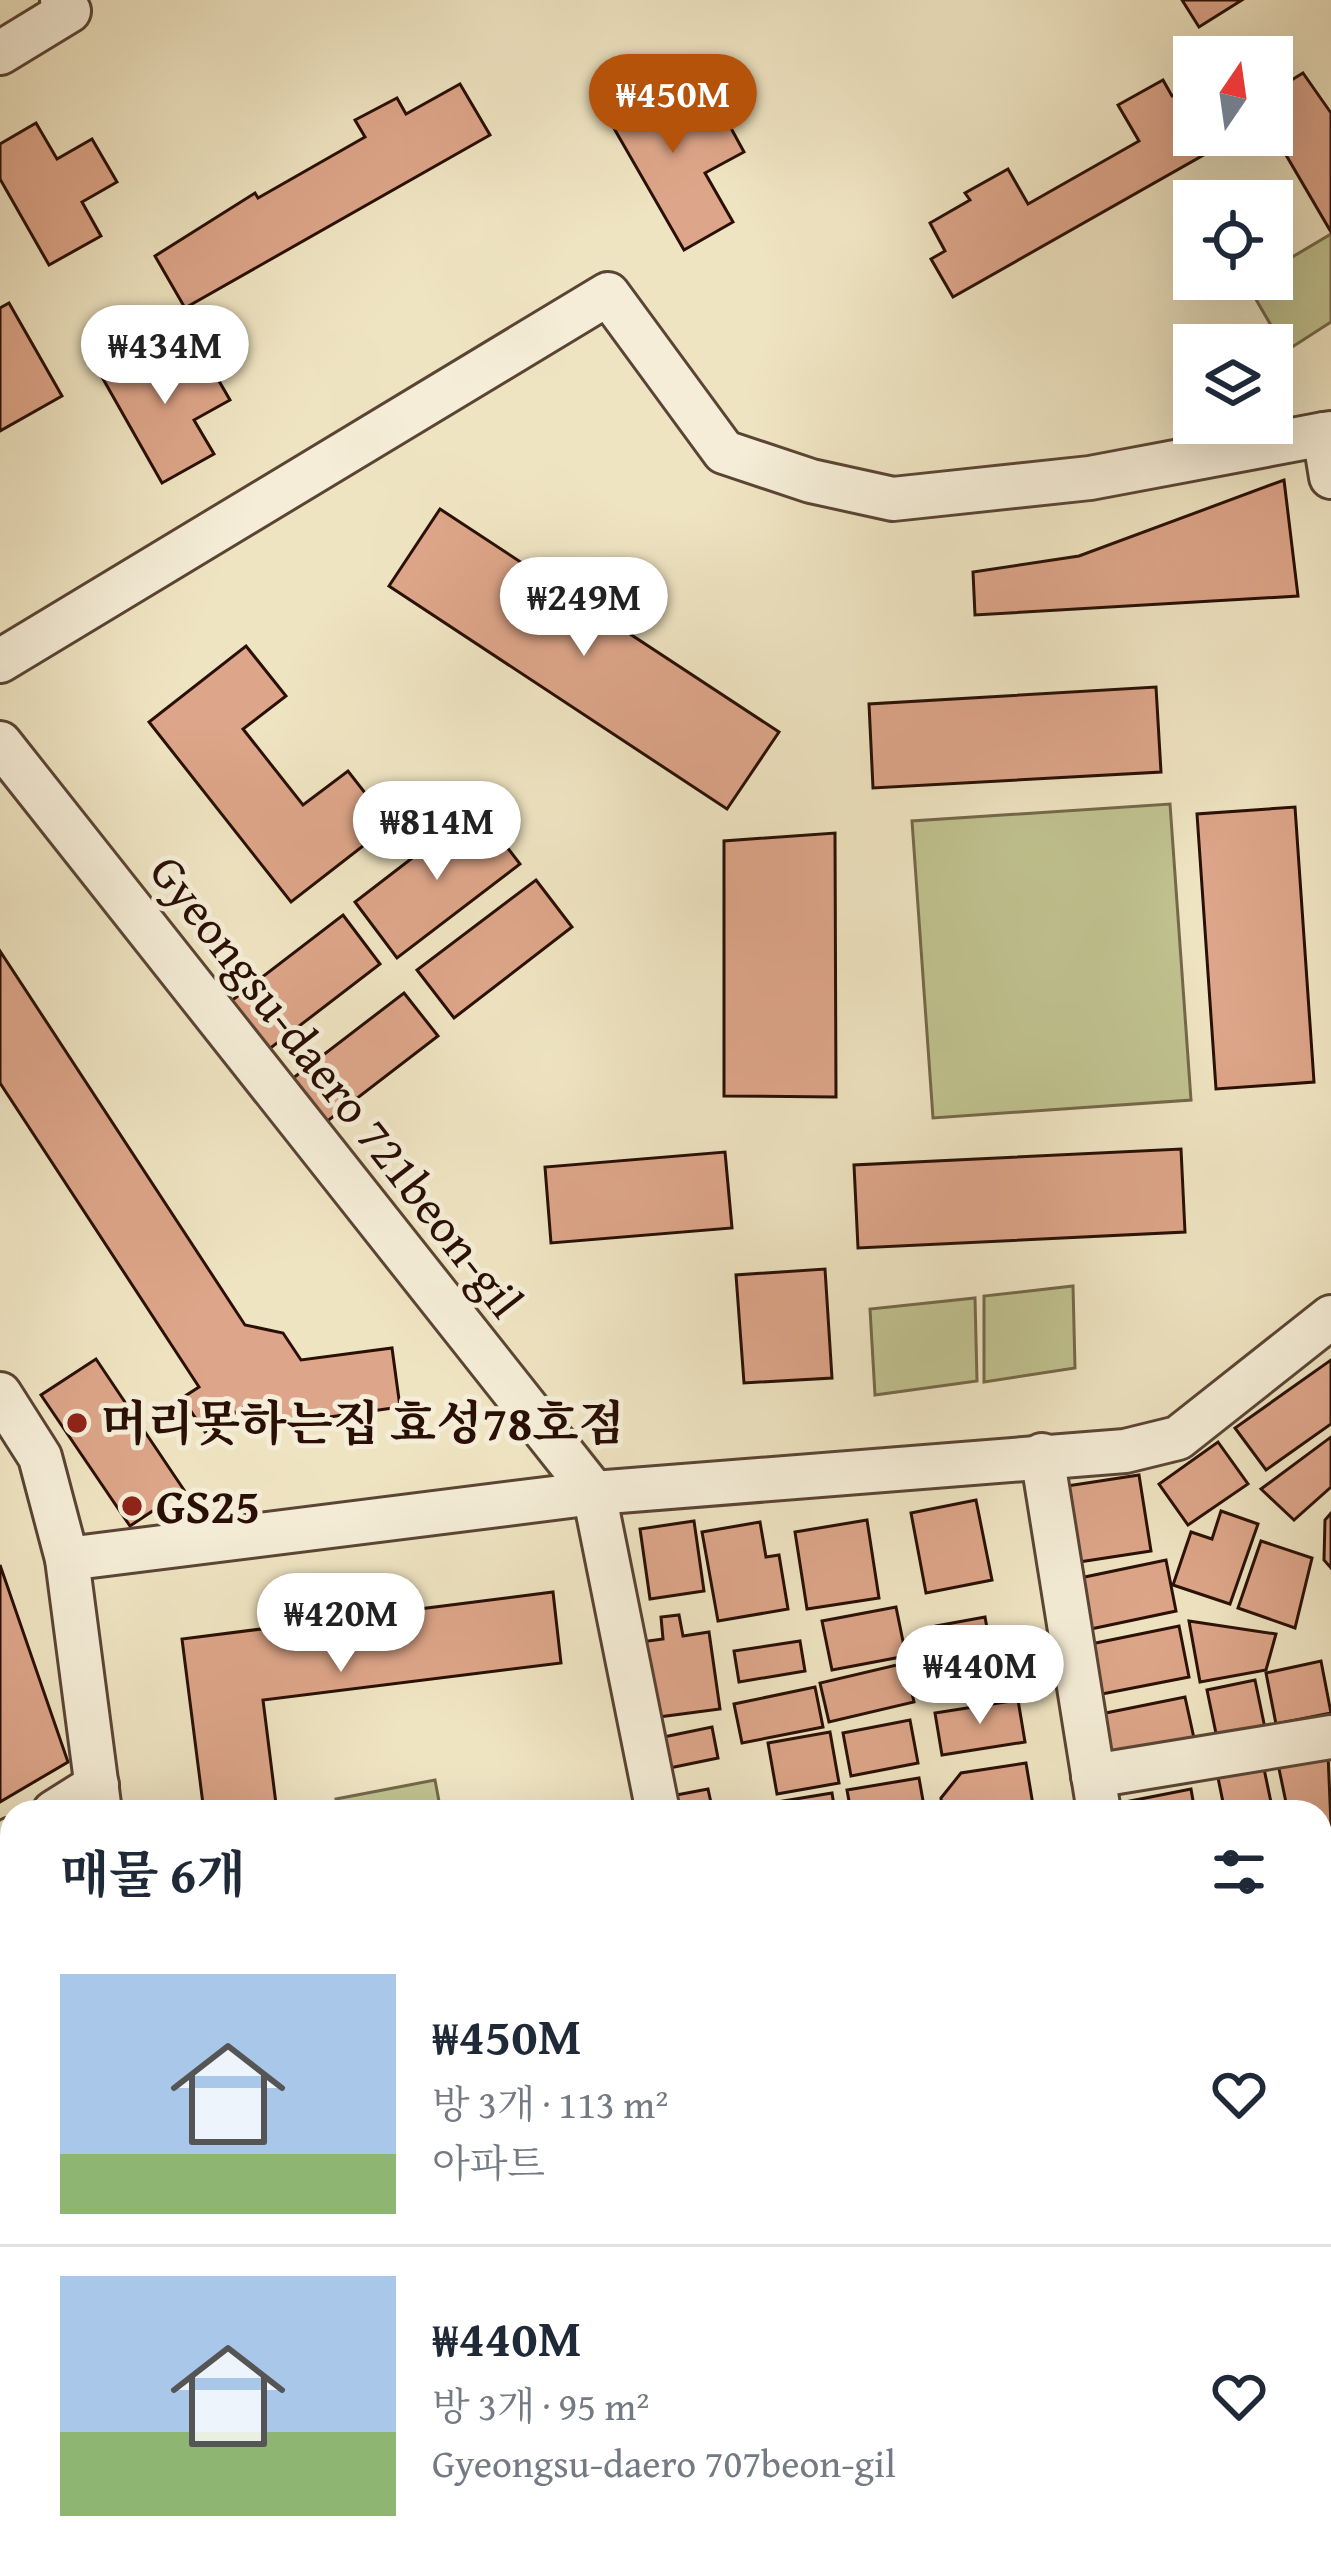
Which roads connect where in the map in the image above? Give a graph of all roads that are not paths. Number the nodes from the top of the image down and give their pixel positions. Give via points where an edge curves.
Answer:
1 (65, 6) edge
2 (0, 53) edge
3 (1328, 433) edge
4 (1331, 477) edge
5 (0, 661) edge
6 (0, 743) edge
7 (1328, 1326) edge
8 (0, 1394) edge
9 (1042, 1455) junction
10 (594, 1493) junction
11 (67, 1559) junction
12 (1331, 1736) edge
13 (1096, 1794) edge
14 (99, 1798) edge
15 (656, 1800) edge

1 - 2 street
3 - 4 street
3 - 5 street via 1090,478 892,499 724,452 608,294
6 - 10 street, Gyeongsu-daero 721beon-gil
7 - 9 street via 1178,1438 1125,1451
8 - 11 street via 40,1457
9 - 10 street
9 - 13 street
10 - 11 street
10 - 15 street
11 - 14 street
12 - 13 street

